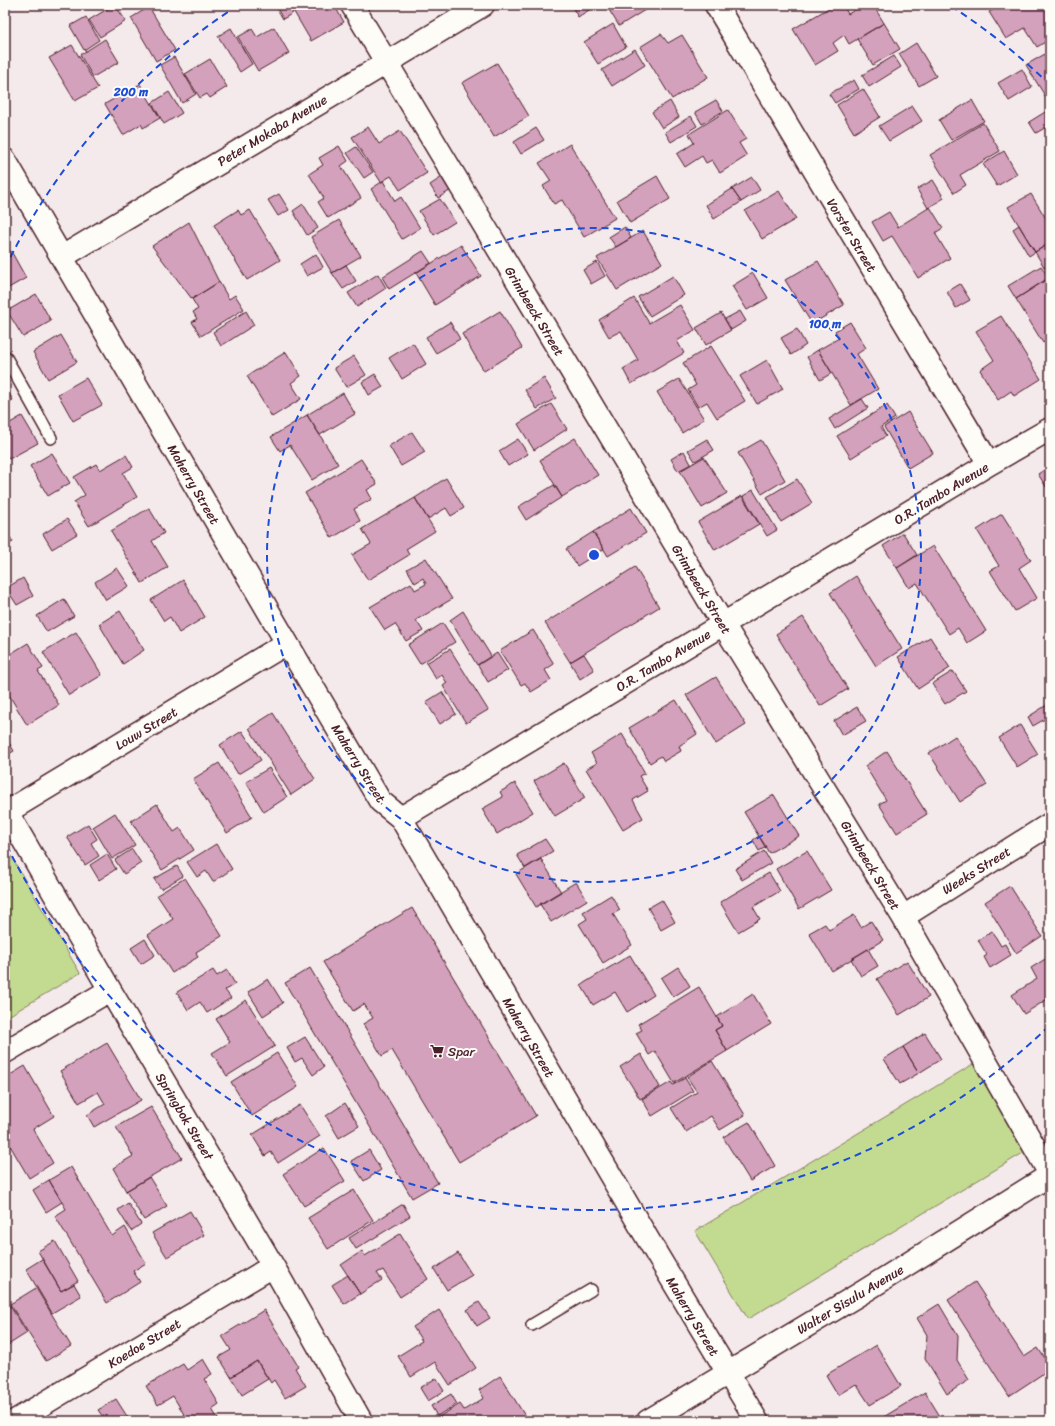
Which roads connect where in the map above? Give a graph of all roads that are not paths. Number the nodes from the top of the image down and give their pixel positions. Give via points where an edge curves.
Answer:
1 (352, 5) edge
2 (483, 5) edge
3 (716, 5) edge
4 (386, 62) junction
5 (5, 160) edge
6 (62, 257) junction
7 (5, 356) edge
8 (1050, 429) edge
9 (51, 438) dead end
10 (989, 464) junction
11 (723, 624) junction
12 (287, 643) junction
13 (6, 813) edge
14 (401, 818) junction
15 (1050, 824) edge
16 (902, 917) junction
17 (110, 990) junction
18 (5, 1052) edge
19 (1050, 1174) edge
20 (273, 1266) junction
21 (591, 1290) dead end
22 (532, 1325) dead end
23 (728, 1374) junction
24 (15, 1421) edge
25 (361, 1421) edge
26 (648, 1421) edge
27 (757, 1421) edge

1 - 4 street, Grimbeeck Street
2 - 4 street, Peter Mokaba Avenue
3 - 10 street, Vorster Street
4 - 6 street, Peter Mokaba Avenue
4 - 11 street, Grimbeeck Street
5 - 6 street, Maherry Street
6 - 12 street, Maherry Street
7 - 9 lane
8 - 10 street, O.R. Tambo Avenue
10 - 11 street, O.R. Tambo Avenue
11 - 14 street, O.R. Tambo Avenue
11 - 16 street, Grimbeeck Street
12 - 13 street, Louw Street
12 - 14 street, Maherry Street via 380,801
13 - 17 street, Springbok Street
14 - 23 street, Maherry Street
15 - 16 street, Weeks Street
16 - 19 street, Grimbeeck Street
17 - 18 street
17 - 20 street, Springbok Street
19 - 23 street, Walter Sisulu Avenue
20 - 24 street, Koedoe Street
20 - 25 street, Springbok Street
21 - 22 lane
23 - 26 street, Walter Sisulu Avenue
23 - 27 street, Maherry Street

